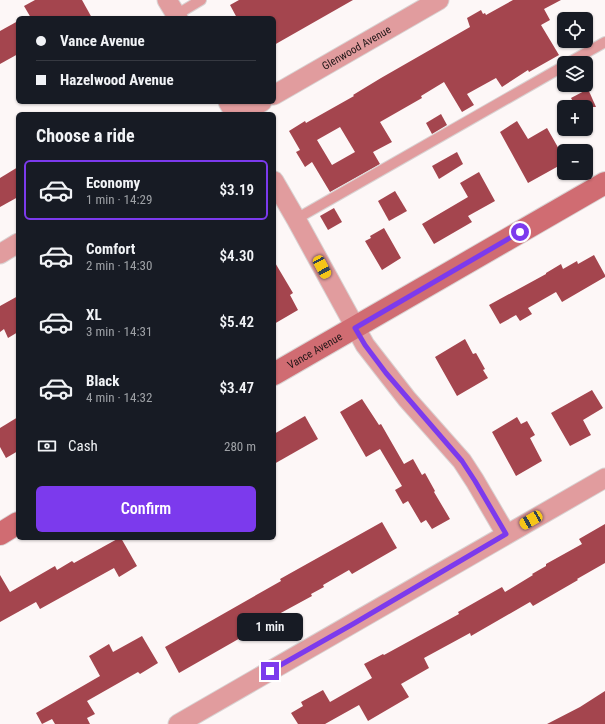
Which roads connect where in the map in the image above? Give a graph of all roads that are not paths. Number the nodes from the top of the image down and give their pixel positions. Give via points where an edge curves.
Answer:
1 (201, 0) edge
2 (439, 0) edge
3 (174, 11) edge
4 (605, 42) edge
5 (580, 56) edge
6 (557, 70) edge
7 (276, 94) edge
8 (258, 104) edge
9 (244, 112) edge
10 (605, 183) edge
11 (276, 184) edge
12 (296, 219) junction
13 (16, 244) edge
14 (0, 254) edge
15 (355, 328) junction
16 (276, 373) edge
17 (605, 478) edge
18 (16, 524) edge
19 (0, 534) edge
20 (506, 534) junction
21 (178, 724) edge

1 - 3 lane
2 - 7 street, Glenwood Avenue
4 - 5 lane
6 - 12 lane
8 - 9 street
10 - 15 street, Vance Avenue
11 - 12 street
12 - 15 street
13 - 14 street
15 - 16 street, Vance Avenue
15 - 20 street via 386,373 462,461
17 - 20 street
18 - 19 street
20 - 21 street

